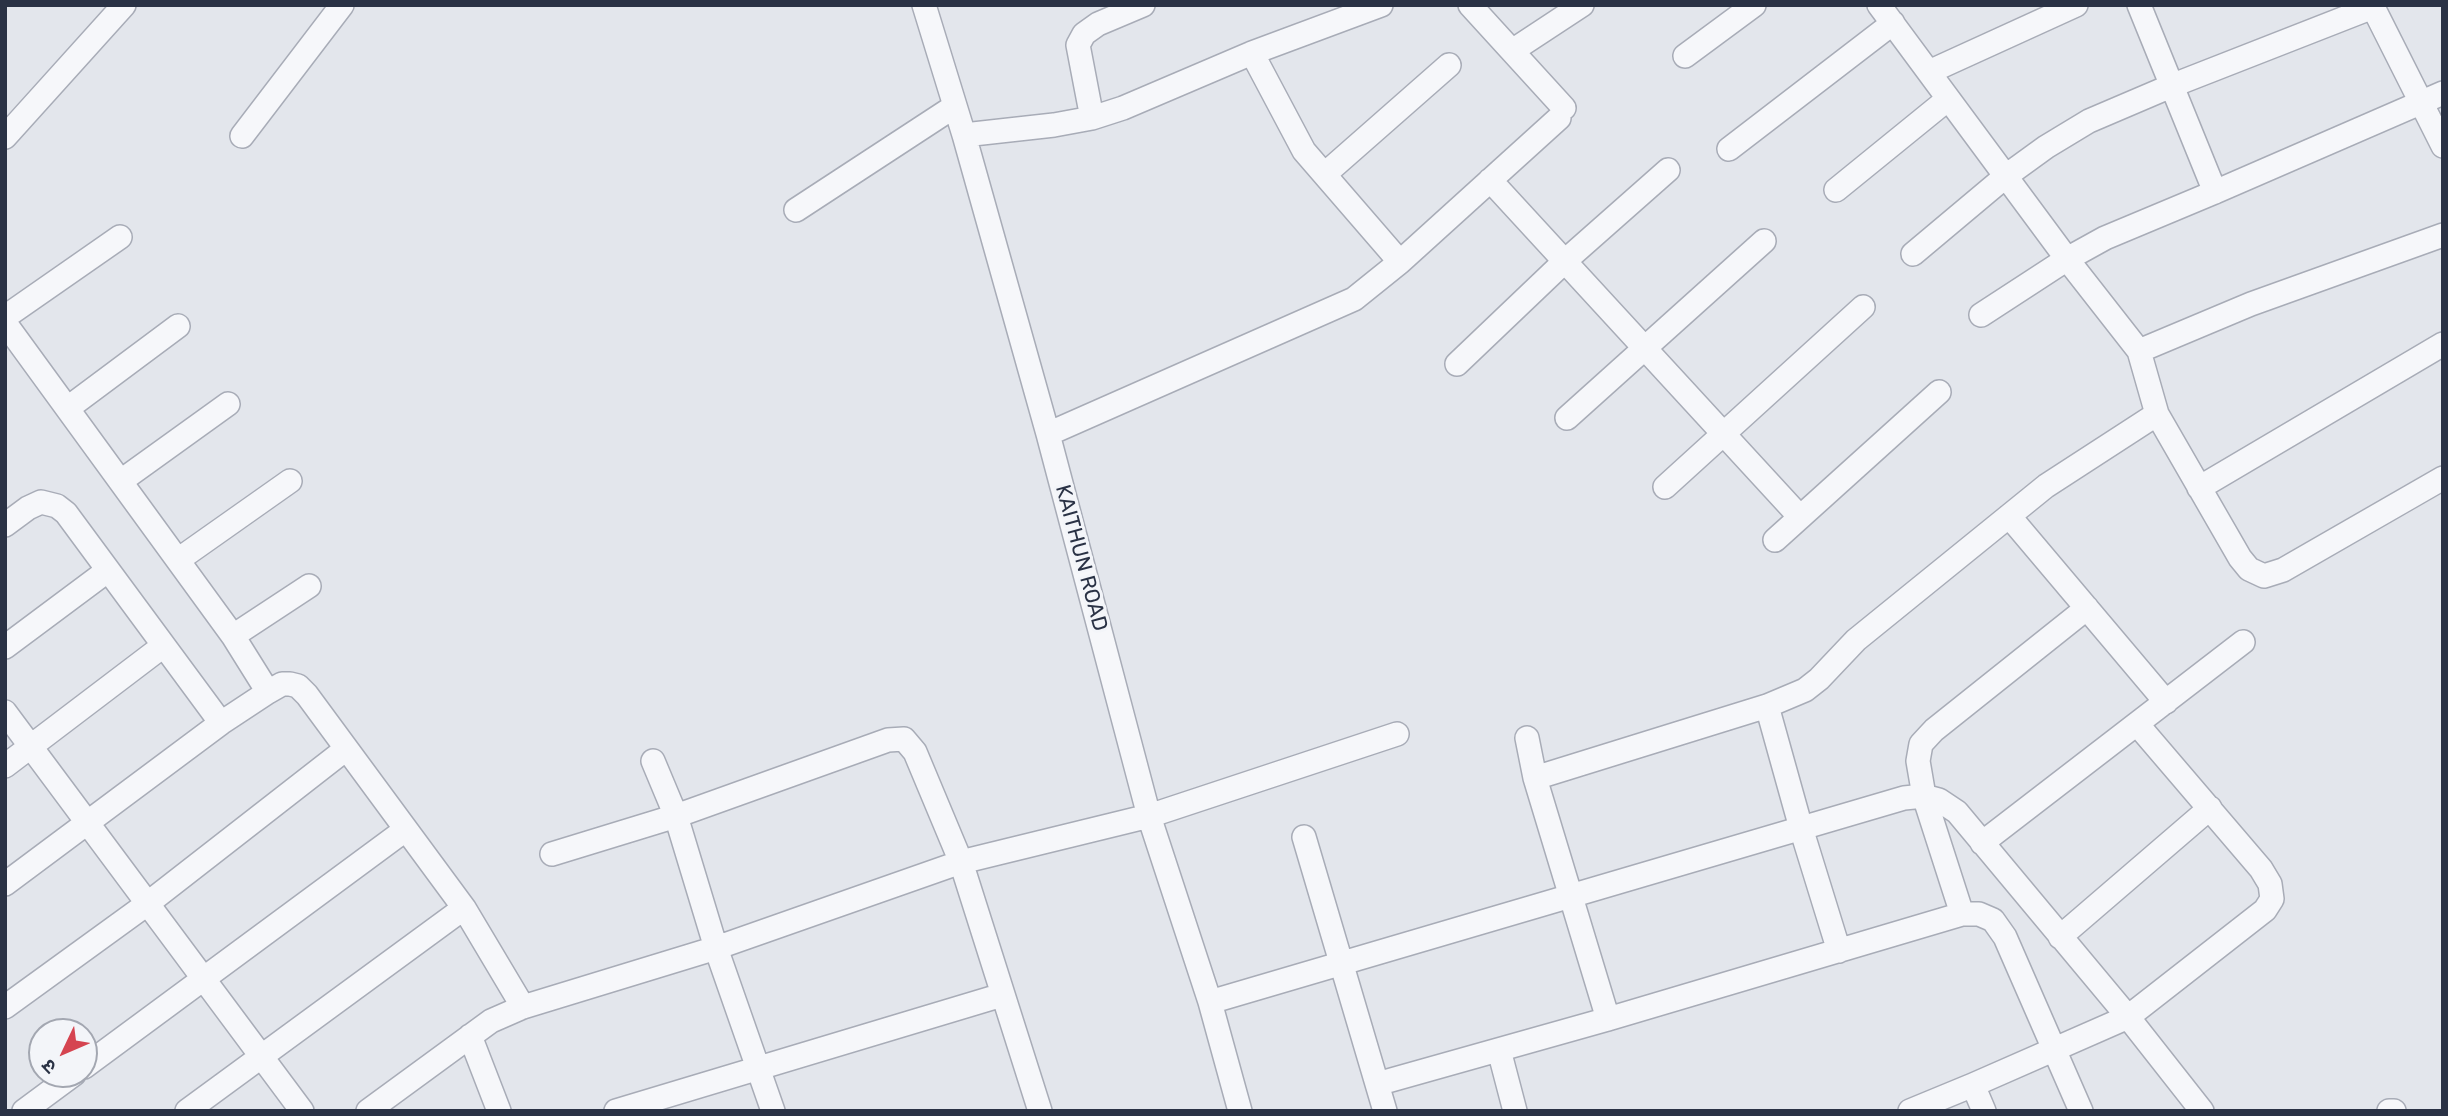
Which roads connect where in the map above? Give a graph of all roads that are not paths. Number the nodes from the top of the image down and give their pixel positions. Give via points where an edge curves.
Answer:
1 (124, 5) edge
2 (342, 5) edge
3 (924, 5) edge
4 (1143, 5) edge
5 (1381, 5) edge
6 (1470, 5) edge
7 (1582, 5) edge
8 (1754, 5) edge
9 (2076, 5) edge
10 (2139, 5) edge
11 (2373, 6) edge
12 (1886, 14) edge
13 (1512, 51) junction
14 (1252, 53) junction
15 (1685, 56) dead end
16 (1449, 65) dead end
17 (1928, 72) junction
18 (2171, 86) junction
19 (2443, 93) edge
20 (1948, 99) junction
21 (2422, 104) junction
22 (955, 106) junction
23 (1092, 118) junction
24 (964, 135) junction
25 (242, 136) dead end
26 (5, 137) edge
27 (2443, 146) edge
28 (1729, 149) dead end
29 (1668, 170) dead end
30 (1325, 174) junction
31 (2006, 176) junction
32 (1490, 180) junction
33 (1836, 190) dead end
34 (2215, 192) junction
35 (796, 210) dead end
36 (2443, 235) edge
37 (120, 237) dead end
38 (1764, 240) dead end
39 (1913, 254) dead end
40 (2067, 258) junction
41 (1565, 261) junction
42 (1400, 262) junction
43 (1863, 307) dead end
44 (1981, 315) dead end
45 (5, 317) edge
46 (5, 323) edge
47 (178, 326) dead end
48 (2443, 344) edge
49 (1644, 347) junction
50 (2139, 351) junction
51 (1457, 364) dead end
52 (1939, 392) dead end
53 (228, 404) dead end
54 (68, 408) junction
55 (2157, 414) junction
56 (1567, 418) dead end
57 (1723, 433) junction
58 (1048, 434) junction
59 (2443, 478) edge
60 (121, 481) junction
61 (290, 481) dead end
62 (1665, 488) dead end
63 (2199, 488) junction
64 (2009, 516) junction
65 (1800, 517) junction
66 (5, 525) edge
67 (1775, 540) dead end
68 (178, 560) junction
69 (107, 571) junction
70 (309, 586) dead end
71 (2087, 608) junction
72 (233, 636) junction
73 (2243, 642) dead end
74 (163, 646) junction
75 (5, 647) edge
76 (268, 692) junction
77 (2166, 702) junction
78 (1767, 706) junction
79 (5, 712) edge
80 (222, 723) junction
81 (2137, 724) junction
82 (1396, 734) dead end
83 (1527, 738) dead end
84 (31, 747) junction
85 (346, 749) junction
86 (653, 761) dead end
87 (5, 766) edge
88 (1535, 778) junction
89 (1924, 796) junction
90 (2210, 808) junction
91 (676, 816) junction
92 (1149, 816) junction
93 (87, 824) junction
94 (1801, 828) junction
95 (405, 830) junction
96 (1304, 837) dead end
97 (1983, 843) junction
98 (551, 854) dead end
99 (961, 862) junction
100 (5, 884) edge
101 (1571, 897) junction
102 (147, 904) junction
103 (464, 908) junction
104 (1962, 914) junction
105 (2060, 937) junction
106 (716, 948) junction
107 (1839, 951) junction
108 (1341, 964) junction
109 (204, 979) junction
110 (1002, 995) junction
111 (1210, 1002) junction
112 (5, 1007) edge
113 (523, 1007) junction
114 (2127, 1017) junction
115 (1608, 1019) junction
116 (470, 1036) junction
117 (1499, 1050) junction
118 (2053, 1050) junction
119 (262, 1056) junction
120 (98, 1057) edge
121 (758, 1068) junction
122 (1377, 1084) junction
123 (1973, 1085) junction
124 (55, 1088) edge
125 (24, 1111) edge
126 (187, 1111) edge
127 (303, 1111) edge
128 (368, 1111) edge
129 (499, 1111) edge
130 (616, 1111) edge
131 (773, 1111) edge
132 (1040, 1111) edge
133 (1240, 1111) edge
134 (1385, 1111) edge
135 (1515, 1111) edge
136 (1910, 1111) edge
137 (1984, 1111) edge
138 (2081, 1111) edge
139 (2202, 1111) edge

1 - 26 street
2 - 25 street
3 - 22 street, KAITHUN ROAD
4 - 23 street via 1098,24 1078,45
5 - 14 street
6 - 13 street
7 - 13 street
8 - 15 street
9 - 17 street
10 - 18 street
11 - 18 street
11 - 21 street
12 - 17 street
12 - 28 street
13 - 32 street via 1562,113
14 - 23 street
14 - 30 street via 1304,151
16 - 30 street
17 - 20 street
18 - 31 street via 2089,121
18 - 34 street
19 - 21 street
20 - 31 street
20 - 33 street
21 - 27 street
21 - 34 street
22 - 24 street, KAITHUN ROAD
22 - 35 street
23 - 24 street
24 - 58 street, KAITHUN ROAD
29 - 41 street
30 - 42 street
31 - 39 street
31 - 40 street
32 - 41 street
32 - 42 street
34 - 40 street
36 - 50 street via 2251,304
37 - 45 street
38 - 49 street
40 - 44 street
40 - 50 street
41 - 49 street
41 - 51 street
42 - 58 street via 1354,299
43 - 57 street
46 - 54 street
47 - 54 street
48 - 63 street
49 - 56 street
49 - 57 street
50 - 55 street
52 - 65 street
53 - 60 street
54 - 60 street
55 - 63 street
55 - 64 street via 2046,486
57 - 62 street
57 - 65 street
58 - 92 street, KAITHUN ROAD
59 - 63 street via 2283,570 2264,576 2240,558
60 - 68 street
61 - 68 street
64 - 71 street
64 - 78 street via 1856,640 1805,690
65 - 67 street
66 - 69 street via 34,505 48,502 57,506
68 - 72 street
69 - 74 street
69 - 75 street
70 - 72 street
71 - 77 street
71 - 89 street via 1921,744 1918,761
72 - 76 street
73 - 77 street
74 - 80 street
74 - 84 street
76 - 80 street
76 - 85 street via 282,684 299,686
77 - 81 street
78 - 88 street
78 - 94 street
79 - 84 street
80 - 93 street
81 - 90 street
81 - 97 street
82 - 92 street
83 - 88 street
84 - 87 street
84 - 93 street
85 - 95 street
85 - 102 street
86 - 91 street
88 - 101 street
89 - 94 street
89 - 97 street via 1957,812
89 - 104 street
90 - 105 street
90 - 114 street via 2261,869 2272,899 2265,910
91 - 98 street
91 - 99 street via 888,740 904,739 915,752
91 - 106 street
92 - 99 street
92 - 111 street, KAITHUN ROAD
93 - 100 street
93 - 102 street
94 - 101 street
94 - 107 street
95 - 103 street
95 - 109 street
96 - 108 street
97 - 105 street
99 - 106 street
99 - 110 street
101 - 108 street
101 - 115 street
102 - 109 street
102 - 112 street
103 - 113 street
103 - 119 street
104 - 107 street
104 - 118 street via 1993,920
105 - 114 street
106 - 113 street
106 - 121 street
107 - 115 street
108 - 111 street
108 - 122 street
109 - 119 street
109 - 120 street
110 - 121 street
110 - 132 street
111 - 133 street, KAITHUN ROAD
113 - 116 street
114 - 118 street
114 - 139 street
115 - 117 street
116 - 128 street
116 - 129 street
117 - 122 street
117 - 135 street
118 - 123 street
118 - 138 street
119 - 126 street
119 - 127 street
121 - 130 street
121 - 131 street
122 - 134 street
123 - 136 street
123 - 137 street
124 - 125 street

